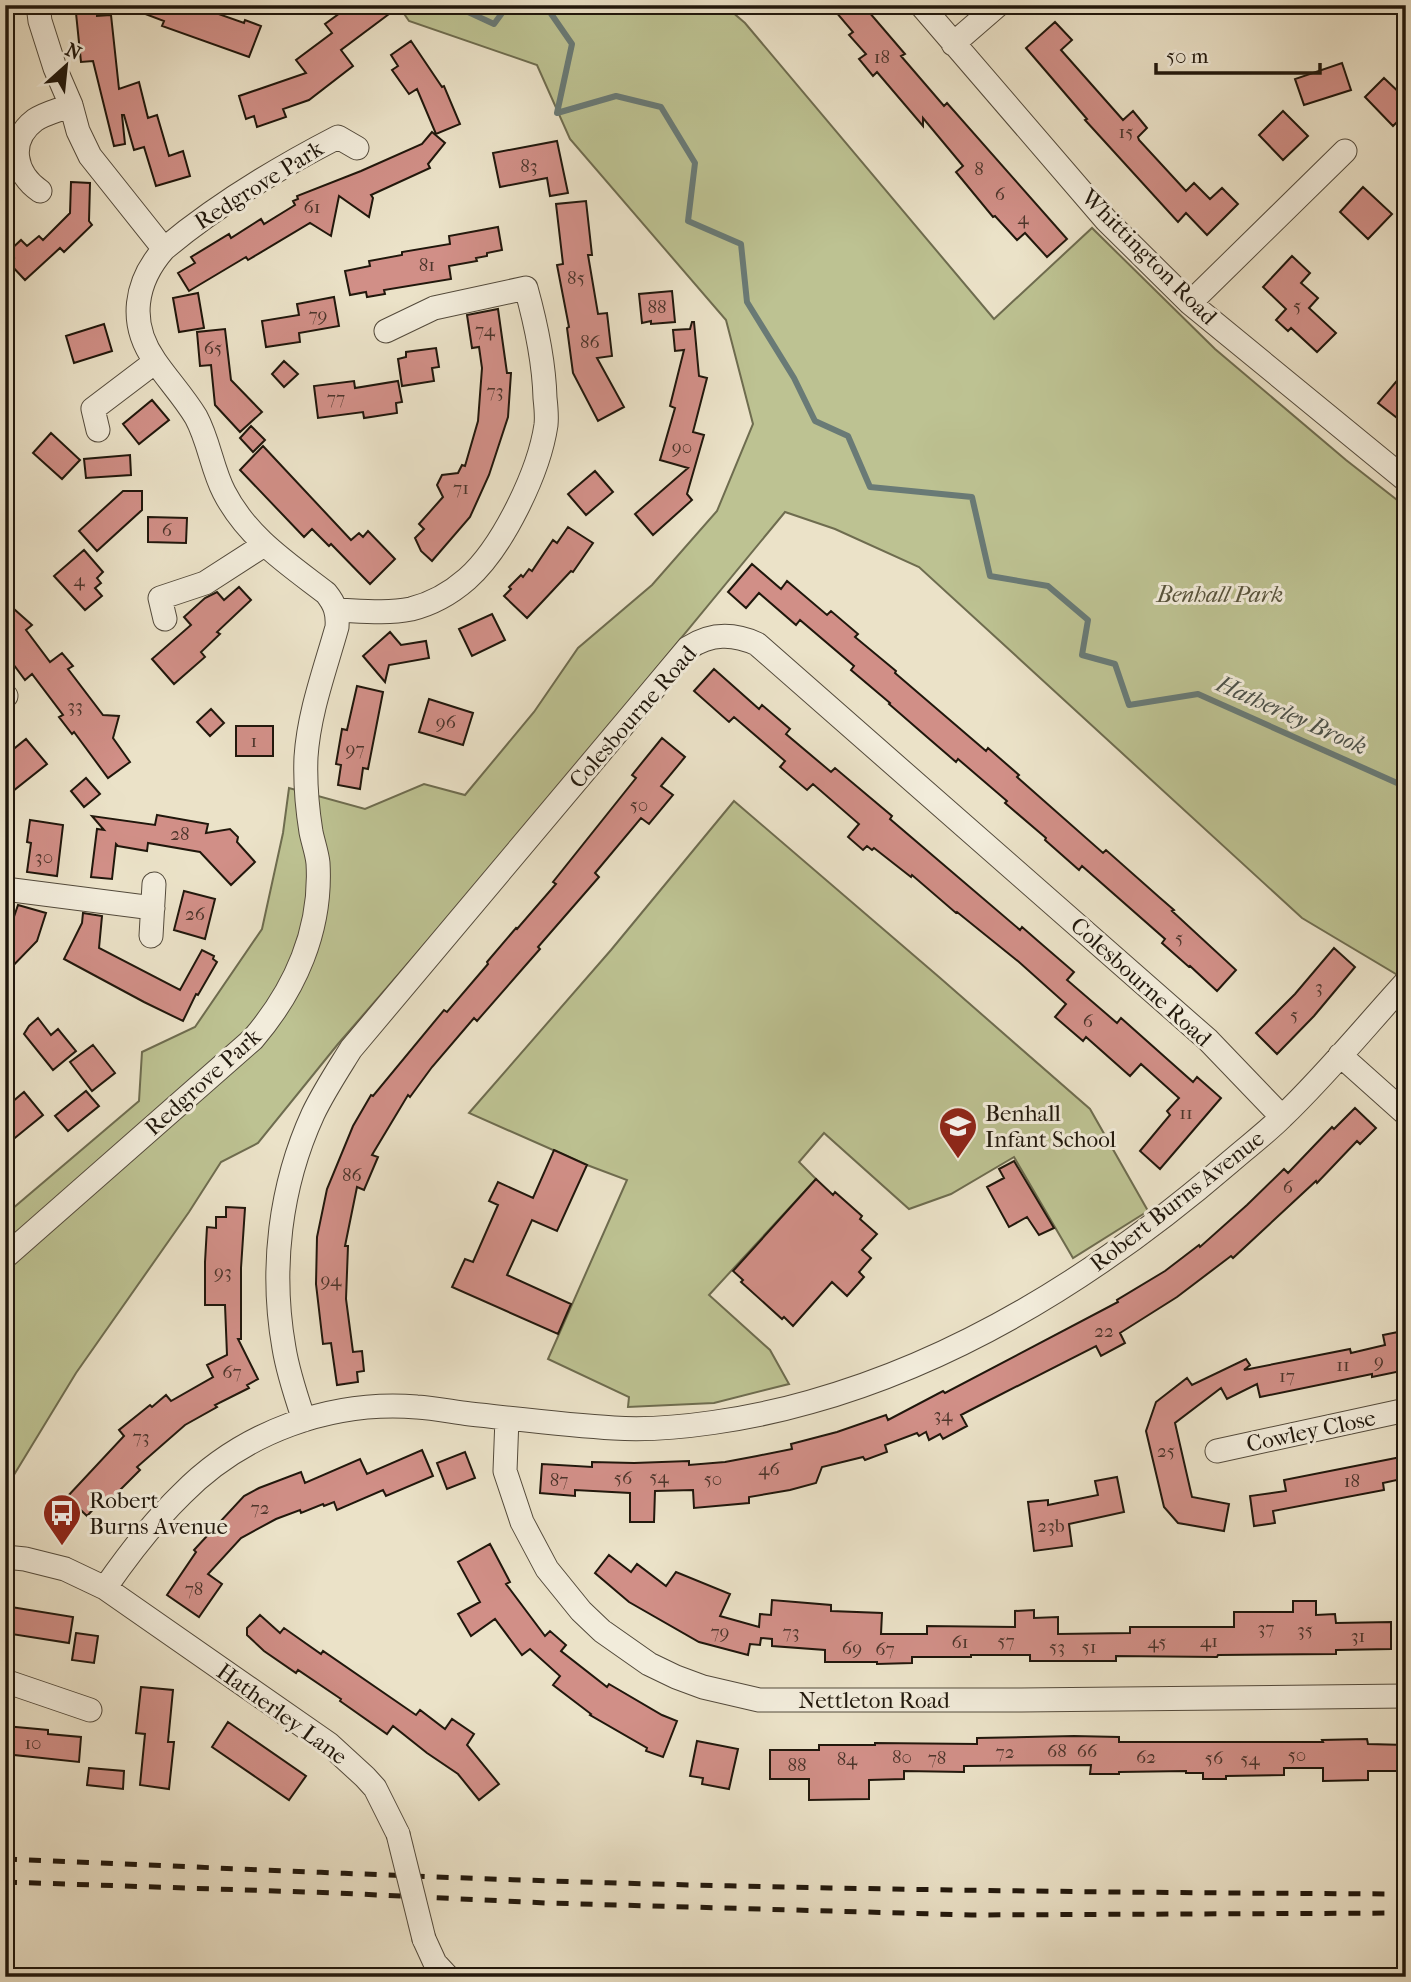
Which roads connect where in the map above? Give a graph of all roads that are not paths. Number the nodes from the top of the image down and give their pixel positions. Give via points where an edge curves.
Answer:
1 (38, 5) edge
2 (920, 5) edge
3 (998, 5) edge
4 (953, 44) junction
5 (71, 105) junction
6 (357, 148) dead end
7 (1345, 152) dead end
8 (40, 191) dead end
9 (164, 249) junction
10 (1189, 303) junction
11 (386, 331) dead end
12 (155, 362) junction
13 (98, 430) dead end
14 (1406, 480) edge
15 (264, 545) junction
16 (337, 610) junction
17 (165, 619) dead end
18 (154, 884) dead end
19 (5, 889) edge
20 (153, 908) junction
21 (150, 936) dead end
22 (1406, 982) edge
23 (1340, 1055) junction
24 (1406, 1114) edge
25 (1282, 1117) junction
26 (5, 1257) edge
27 (1406, 1410) edge
28 (507, 1418) junction
29 (304, 1420) junction
30 (1217, 1451) dead end
31 (5, 1557) edge
32 (105, 1588) junction
33 (5, 1681) edge
34 (1406, 1696) edge
35 (90, 1710) dead end
36 (448, 1977) edge

1 - 5 street via 47,44
2 - 4 street, Whittington Road
3 - 4 street
4 - 10 street, Whittington Road via 1106,220
5 - 8 street via 31,122 19,142 19,166
5 - 9 street via 90,156
6 - 9 street, Redgrove Park via 338,137 222,205
7 - 10 street
9 - 12 street, Redgrove Park via 145,277 138,307 142,336
10 - 14 street, Whittington Road
11 - 16 street via 435,307 524,278 541,358 546,423 520,502 479,567 461,584 440,597 397,611
12 - 13 street via 93,410
12 - 15 street, Redgrove Park via 205,435 222,490
15 - 16 street, Redgrove Park via 326,593
15 - 17 street via 205,583 160,598
16 - 26 street, Redgrove Park via 306,758 308,810 318,861 315,913 292,984 253,1039
18 - 20 street
19 - 20 street
20 - 21 street
22 - 23 street, Robert Burns Avenue
23 - 24 street
23 - 25 street, Robert Burns Avenue
25 - 28 street, Robert Burns Avenue via 1155,1224 1068,1285 974,1337 883,1378 807,1403 698,1423 618,1429
25 - 29 street, Colesbourne Road via 1208,1040 757,644 731,636 707,638 688,648 351,1049 313,1113 289,1184 278,1257 284,1348
27 - 30 street, Cowley Close
28 - 29 street, Robert Burns Avenue via 390,1406
28 - 34 street, Nettleton Road via 505,1471 522,1522 547,1569 581,1611 610,1637 649,1664 703,1687 759,1700
29 - 32 street, Robert Burns Avenue via 250,1443 202,1475 152,1527
31 - 32 street, Hatherley Lane via 65,1569
32 - 36 street, Hatherley Lane, bridge via 329,1744 375,1788 398,1834 424,1939 435,1963
33 - 35 street

